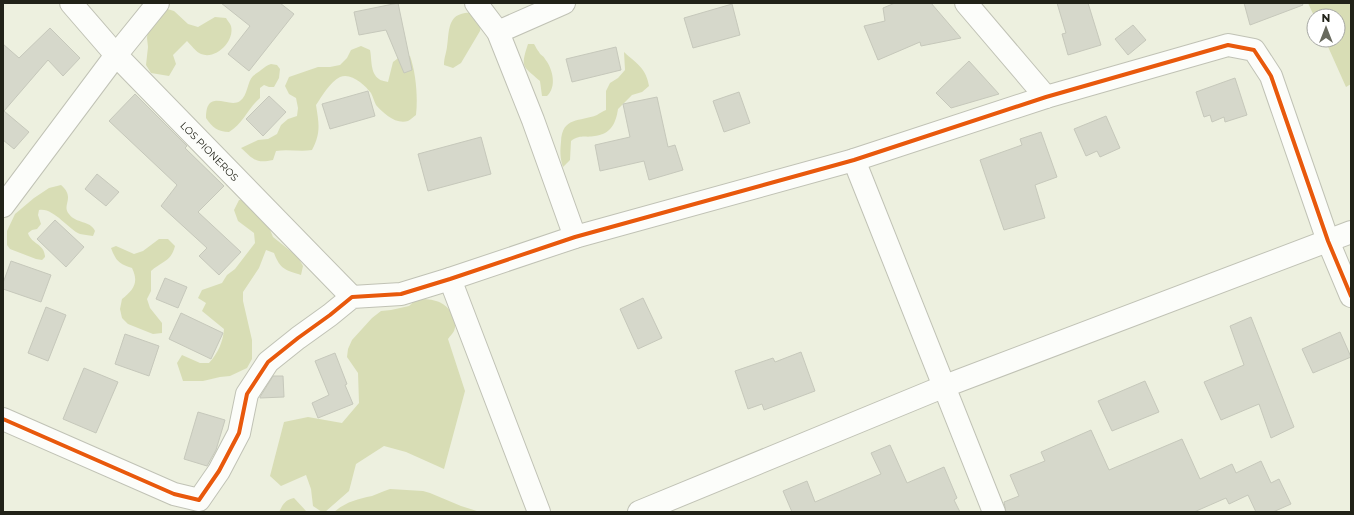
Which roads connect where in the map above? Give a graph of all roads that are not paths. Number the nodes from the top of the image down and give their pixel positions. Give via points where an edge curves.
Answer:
1 (71, 3) edge
2 (158, 3) edge
3 (476, 3) edge
4 (564, 3) edge
5 (966, 3) edge
6 (498, 32) junction
7 (116, 55) junction
8 (1046, 98) junction
9 (854, 160) junction
10 (3, 206) edge
11 (1351, 232) edge
12 (575, 237) junction
13 (1328, 241) junction
14 (450, 279) junction
15 (1351, 296) edge
16 (352, 297) junction
17 (945, 386) junction
18 (3, 419) edge
19 (199, 505) edge
20 (539, 512) edge
21 (639, 512) edge
22 (994, 512) edge

1 - 7 street, LOS PIONEROS
2 - 7 street
3 - 6 street
4 - 6 street
5 - 8 street
6 - 12 street
7 - 10 street
7 - 16 street, LOS PIONEROS
8 - 9 street
8 - 13 street via 1228,45 1254,50 1271,76
9 - 12 street
9 - 17 street
11 - 13 street
12 - 14 street
13 - 15 street
13 - 17 street
14 - 16 street via 401,294
14 - 20 street
16 - 19 street via 268,362 248,394 239,433
17 - 21 street
17 - 22 street
18 - 19 street via 174,494 198,500

